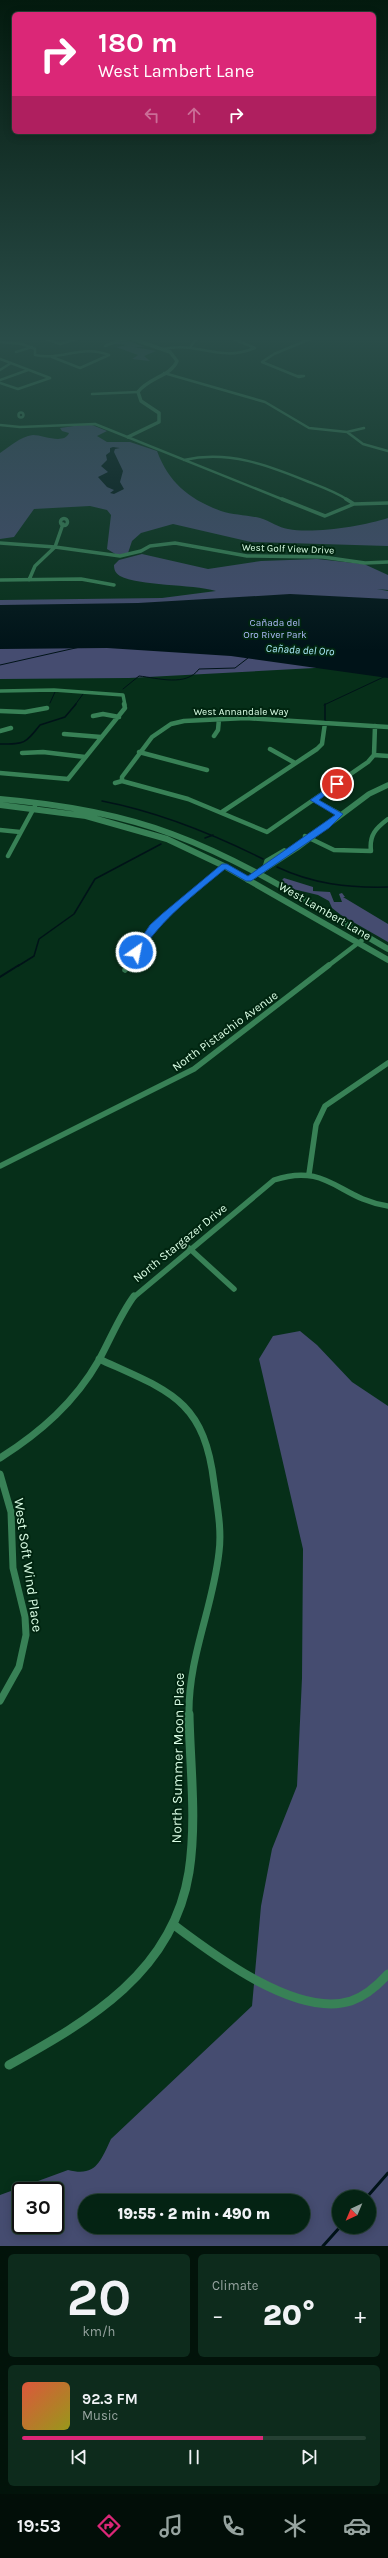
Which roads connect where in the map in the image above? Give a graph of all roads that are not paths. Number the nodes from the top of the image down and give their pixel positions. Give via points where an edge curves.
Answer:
1 (140, 442) edge
2 (360, 442) edge
3 (388, 451) edge
4 (184, 460) junction
5 (388, 503) edge
6 (354, 504) junction
7 (63, 524) dead end
8 (0, 543) edge
9 (55, 547) junction
10 (388, 562) edge
11 (0, 580) edge
12 (28, 580) junction
13 (114, 585) dead end
14 (0, 691) edge
15 (47, 708) dead end
16 (0, 711) edge
17 (93, 716) dead end
18 (119, 717) junction
19 (219, 719) junction
20 (324, 723) junction
21 (375, 726) junction
22 (388, 726) edge
23 (11, 728) dead end
24 (0, 731) edge
25 (64, 734) dead end
26 (214, 736) dead end
27 (101, 737) junction
28 (270, 749) dead end
29 (139, 752) junction
30 (22, 753) dead end
31 (374, 754) junction
32 (388, 756) edge
33 (85, 757) junction
34 (295, 763) junction
35 (207, 770) dead end
36 (0, 773) edge
37 (122, 781) junction
38 (115, 784) dead end
39 (388, 785) edge
40 (0, 799) edge
41 (314, 800) junction
42 (0, 805) edge
43 (36, 805) junction
44 (222, 812) junction
45 (340, 814) junction
46 (388, 819) edge
47 (0, 830) edge
48 (20, 832) junction
49 (307, 838) junction
50 (8, 856) dead end
51 (224, 866) junction
52 (256, 874) junction
53 (248, 880) junction
54 (366, 937) junction
55 (358, 943) junction
56 (388, 949) edge
57 (388, 960) edge
58 (125, 970) dead end
59 (388, 1063) edge
60 (0, 1166) edge
61 (309, 1174) junction
62 (388, 1206) edge
63 (189, 1248) junction
64 (234, 1289) dead end
65 (99, 1359) junction
66 (0, 1458) edge
67 (0, 1474) edge
68 (0, 1701) edge
69 (174, 1925) junction
70 (388, 1974) edge
71 (9, 2065) dead end

1 - 4 street
2 - 3 street
4 - 6 street via 216,456 249,460 341,495
4 - 6 street via 325,516
5 - 6 street
7 - 9 street
8 - 9 street, West Golf View Drive
9 - 10 street, West Golf View Drive via 120,556 150,546 175,542 247,556 323,557 365,563
9 - 12 street via 35,566
11 - 12 street
12 - 13 street via 81,578
14 - 18 street via 54,690 124,694 125,708
15 - 16 street via 25,712
17 - 18 street via 103,714
18 - 27 street
19 - 20 street, West Annandale Way
19 - 26 street via 218,730
19 - 29 street, West Annandale Way via 197,719 171,724 152,737
20 - 21 street, West Annandale Way
20 - 34 street via 322,744
21 - 22 street, West Annandale Way
21 - 31 street
23 - 24 street
25 - 27 street
27 - 33 street
28 - 34 street
29 - 35 street
29 - 37 street, West Annandale Way via 122,777
30 - 33 street via 43,752
31 - 32 street
31 - 41 street via 360,768
33 - 36 street via 69,780
34 - 44 street
37 - 38 street
37 - 44 street via 188,799
39 - 45 street via 368,794
40 - 43 main road, West Lambert Lane
41 - 44 street via 267,832
41 - 45 street
42 - 43 main road, West Lambert Lane
43 - 48 street
43 - 51 main road, West Lambert Lane via 137,829 191,849
43 - 52 main road, West Lambert Lane via 103,813 157,828 202,846
45 - 49 street
46 - 49 street via 372,832 371,851 334,850
47 - 48 street
48 - 50 street
49 - 52 street
51 - 53 main road, West Lambert Lane
51 - 58 street via 153,926
52 - 53 street
52 - 54 main road, West Lambert Lane
53 - 55 main road, West Lambert Lane
54 - 55 street, North Pistachio Avenue
54 - 56 main road, West Lambert Lane
55 - 57 main road, West Lambert Lane
55 - 60 street, North Pistachio Avenue via 194,1070
59 - 61 street via 325,1106 316,1125
61 - 62 street, North Stargazer Drive via 331,1181 370,1204
61 - 63 street, North Stargazer Drive via 289,1174 274,1180
63 - 64 street
63 - 65 street, North Stargazer Drive via 136,1292 118,1320
65 - 66 street, North Stargazer Drive via 63,1410
65 - 69 street, North Summer Moon Place via 160,1388 182,1402 204,1434 210,1452 219,1528 219,1560 193,1657 190,1684 189,1870
67 - 68 street, West Soft Wind Place via 11,1512 13,1568 25,1617 26,1635 19,1667
69 - 70 street via 240,1972 316,2003 351,2001 366,1993
69 - 71 street, North Summer Moon Place via 144,1970 127,1989 57,2038

